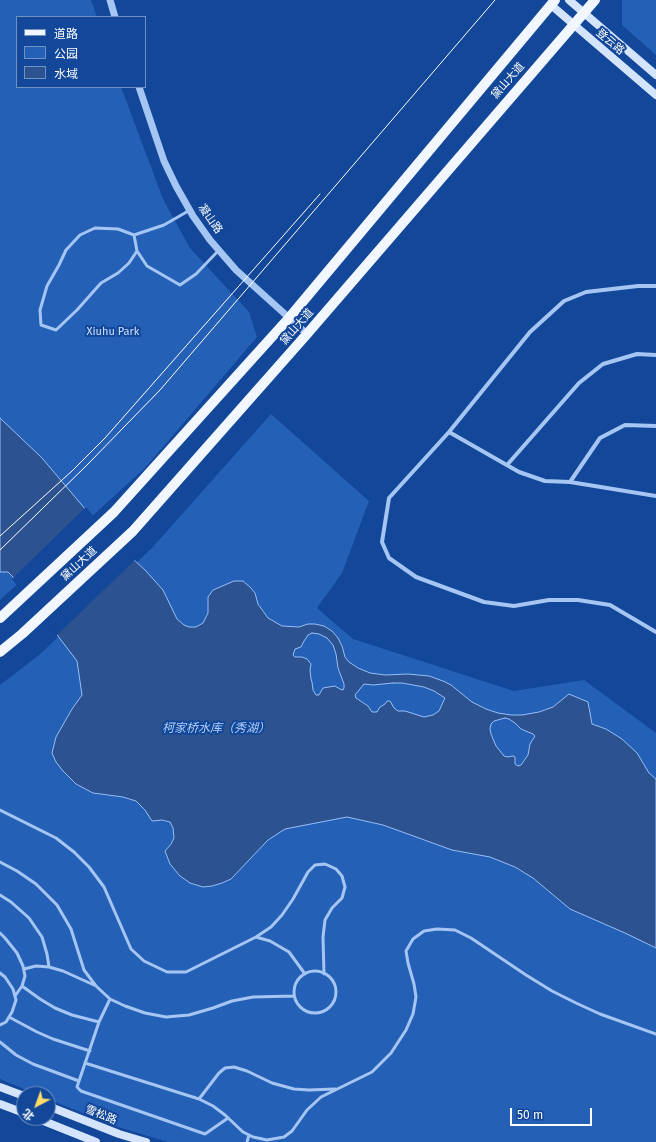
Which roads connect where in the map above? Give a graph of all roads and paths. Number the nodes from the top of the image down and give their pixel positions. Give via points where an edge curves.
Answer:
1 (110, 0) edge
2 (569, 0) edge
3 (595, 0) edge
4 (553, 2) edge
5 (584, 13) junction
6 (115, 16) edge
7 (573, 24) junction
8 (656, 75) edge
9 (139, 88) edge
10 (656, 95) edge
11 (190, 210) junction
12 (134, 235) junction
13 (219, 250) junction
14 (137, 251) junction
15 (656, 286) edge
16 (289, 318) junction
17 (307, 334) junction
18 (656, 355) edge
19 (656, 426) edge
20 (449, 432) junction
21 (507, 465) junction
22 (570, 482) junction
23 (656, 496) edge
24 (2, 616) edge
25 (656, 632) edge
26 (0, 652) edge
27 (0, 810) edge
28 (0, 862) edge
29 (0, 895) edge
30 (0, 933) edge
31 (256, 938) junction
32 (49, 967) junction
33 (24, 969) junction
34 (0, 973) edge
35 (305, 974) junction
36 (324, 974) junction
37 (22, 986) junction
38 (96, 986) junction
39 (15, 996) junction
40 (294, 996) junction
41 (110, 999) junction
42 (9, 1017) junction
43 (99, 1022) junction
44 (0, 1025) edge
45 (656, 1034) edge
46 (0, 1042) edge
47 (90, 1051) junction
48 (85, 1063) junction
49 (79, 1081) junction
50 (0, 1087) edge
51 (337, 1089) junction
52 (16, 1093) edge
53 (200, 1099) junction
54 (0, 1104) edge
55 (56, 1109) edge
56 (16, 1110) edge
57 (228, 1118) junction
58 (56, 1126) edge
59 (249, 1135) junction
60 (279, 1140) edge
61 (96, 1142) edge
62 (146, 1142) edge
63 (247, 1142) edge

1 - 6 street
2 - 5 main road, 登云路
3 - 5 main road, 黛山大道
4 - 7 main road, 登云路
4 - 16 main road, 黛山大道
5 - 7 main road, 黛山大道
5 - 8 main road, 登云路
7 - 10 main road, 登云路
7 - 17 main road, 黛山大道
9 - 11 street, 凝山路 via 164,161
11 - 12 lane via 164,225
11 - 13 street, 凝山路
12 - 14 lane
12 - 14 lane via 118,228 95,228 80,235 66,250 47,286 40,310 41,325 56,330 101,283 118,273
13 - 14 lane via 196,274 180,285 147,266
13 - 16 street, 凝山路 via 236,270
15 - 20 street via 586,292 564,301 530,332
16 - 17 street, 凝山路
16 - 24 main road, 黛山大道 via 114,512
17 - 26 main road, 黛山大道 via 133,530
18 - 21 street via 637,354 603,364 579,384
19 - 22 street via 626,425 600,438
20 - 21 street
20 - 25 street via 389,498 382,542 389,558 416,577 484,602 514,606 549,600 578,600 610,605
21 - 22 street via 545,481
22 - 23 street
27 - 31 lane via 56,838 74,852 104,887 132,949 144,962 167,972 186,972
28 - 38 lane via 17,870 36,884 57,904 71,929 84,970
29 - 32 lane via 29,918 42,937
30 - 33 lane via 17,953
31 - 35 lane via 270,941 289,952
31 - 36 lane via 282,915 315,865 325,864 336,869 342,876 345,887 342,898 325,920
32 - 33 lane via 36,966
32 - 38 lane
33 - 37 lane
34 - 39 lane via 13,989
35 - 36 lane
35 - 40 lane via 296,983
36 - 40 lane via 330,978 336,991 332,1004 326,1010 320,1013 306,1011
37 - 39 lane
37 - 43 lane via 55,1008
38 - 41 lane
39 - 42 lane via 16,1000
40 - 41 lane via 253,997 189,1015 166,1017 145,1014
41 - 43 lane
42 - 44 lane
42 - 47 lane via 53,1039
43 - 47 lane
45 - 51 lane via 576,1004 455,930 424,931 413,939 406,951 416,997 414,1014 406,1030 392,1053 372,1072
46 - 49 lane via 33,1064
47 - 48 lane
48 - 49 lane
48 - 53 lane
49 - 57 lane via 78,1087 81,1091 205,1134
50 - 52 main road
51 - 53 lane via 294,1089 234,1067 225,1068 219,1073
51 - 60 lane via 321,1097 307,1110 292,1131
53 - 57 lane
54 - 56 main road
55 - 62 main road, 雪松路
57 - 59 lane
58 - 61 main road
59 - 60 lane
59 - 63 lane

